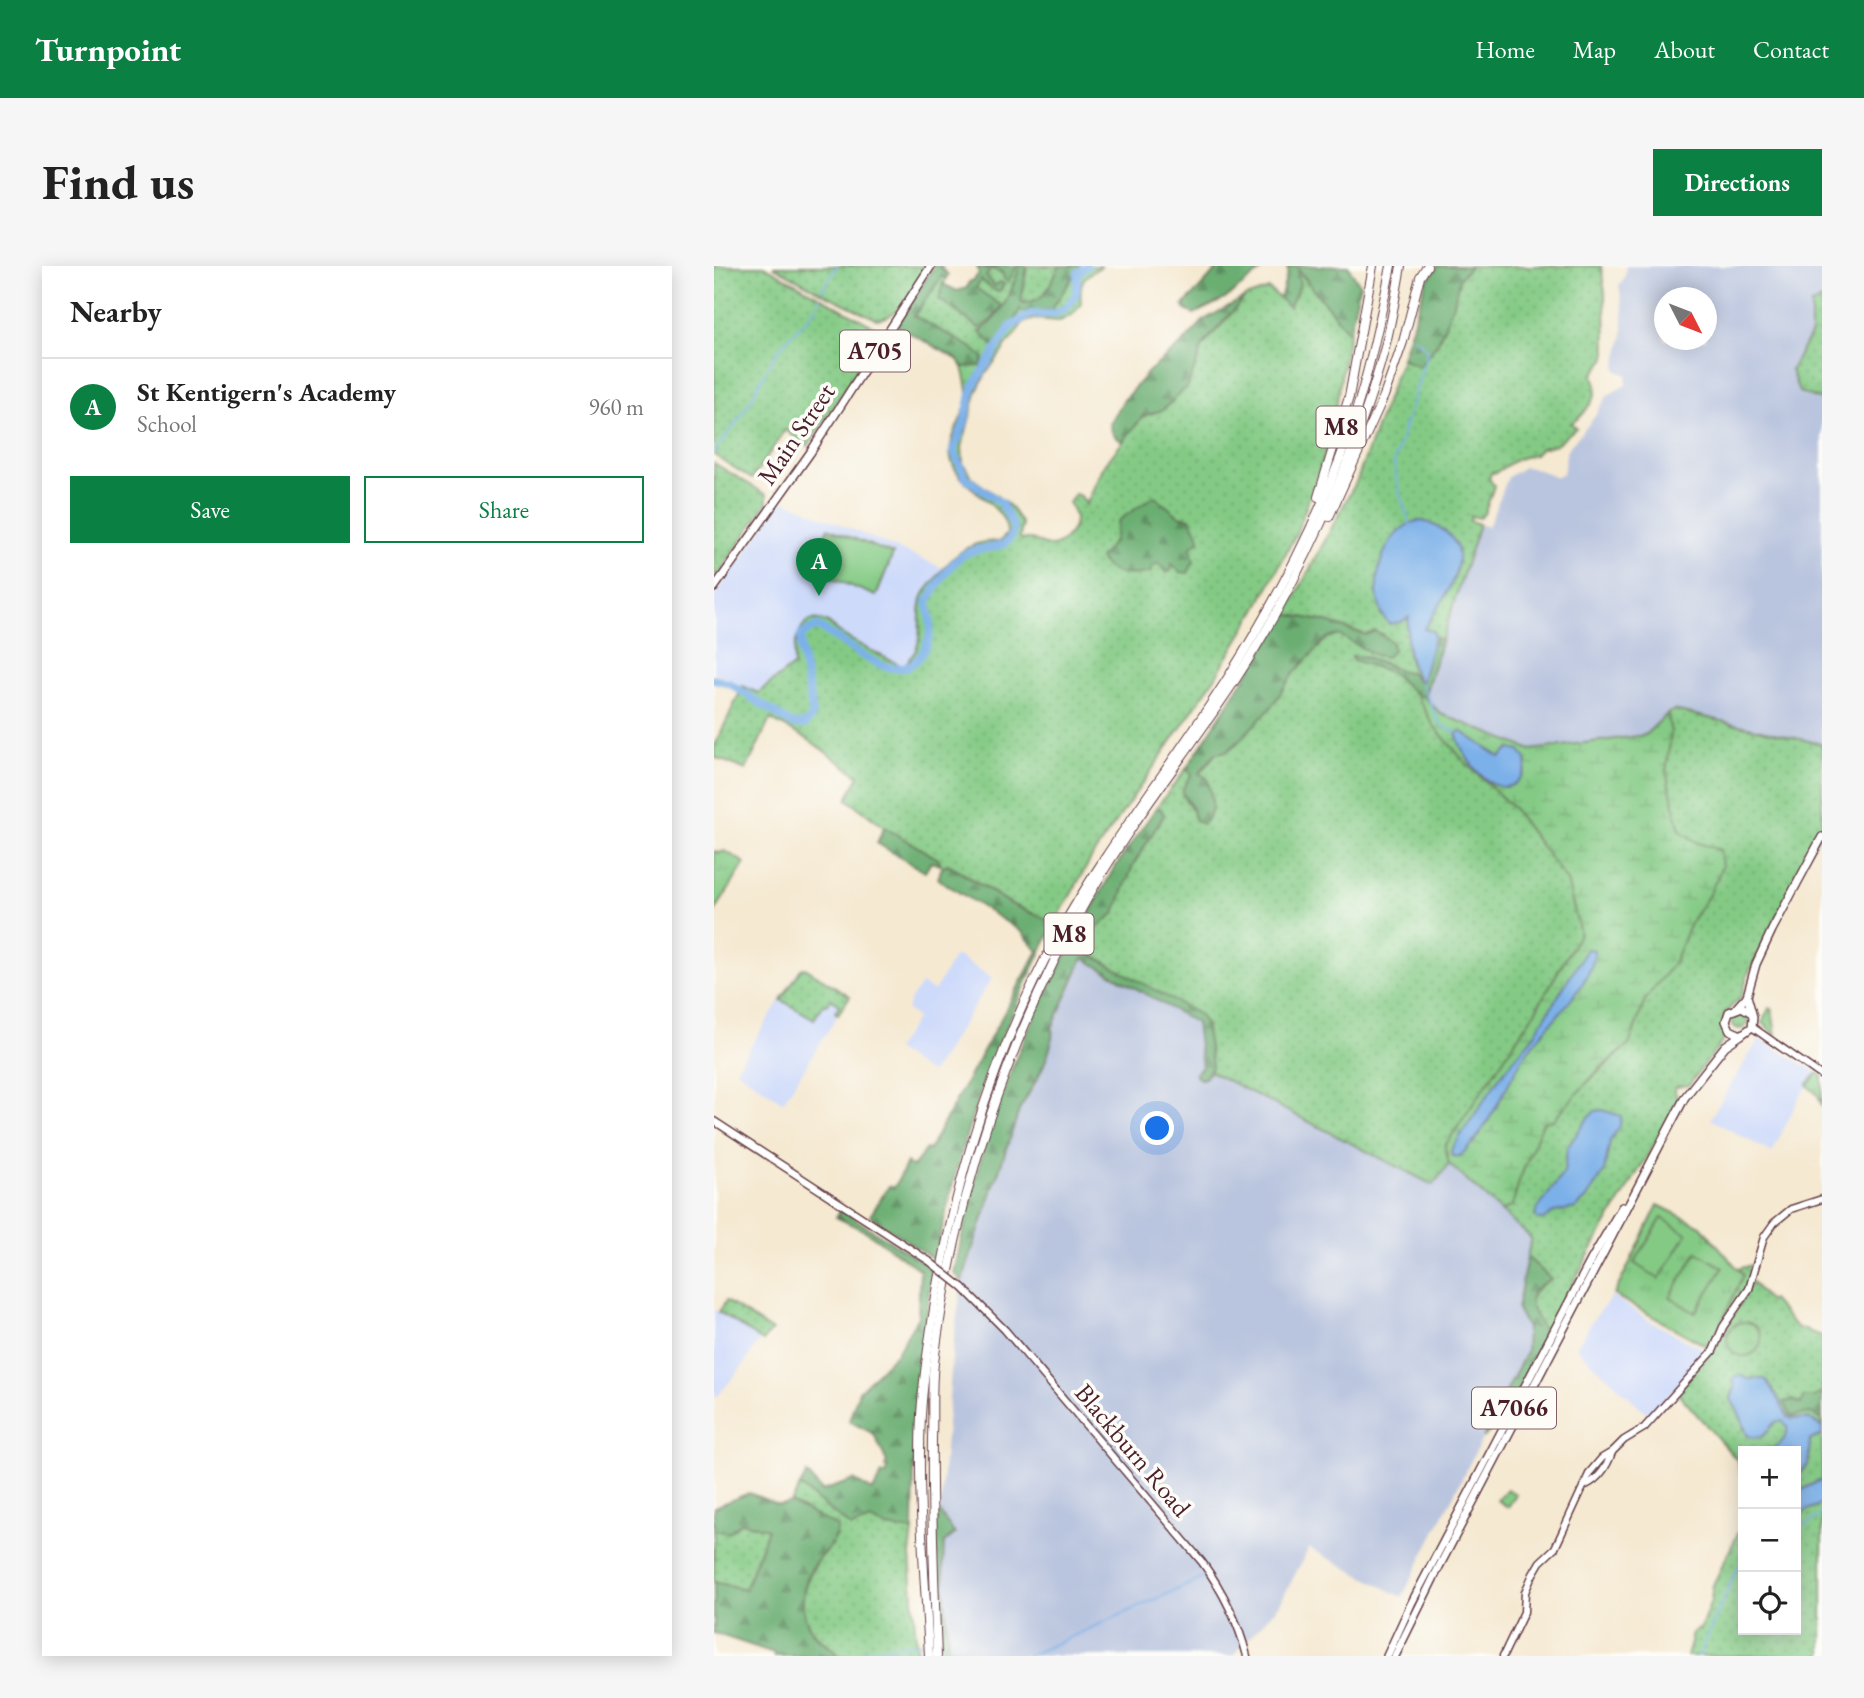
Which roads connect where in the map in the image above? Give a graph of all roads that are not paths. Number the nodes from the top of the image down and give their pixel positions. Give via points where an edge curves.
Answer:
1 (931, 266) edge
2 (1373, 266) edge
3 (1427, 266) edge
4 (1391, 268) edge
5 (1400, 270) edge
6 (1284, 580) junction
7 (714, 588) edge
8 (1235, 681) junction
9 (1822, 837) edge
10 (1747, 996) junction
11 (1737, 1007) junction
12 (1750, 1012) junction
13 (1752, 1027) junction
14 (1730, 1030) junction
15 (1741, 1035) junction
16 (1725, 1046) junction
17 (1822, 1076) edge
18 (714, 1122) edge
19 (1649, 1165) junction
20 (1822, 1199) edge
21 (929, 1656) edge
22 (937, 1656) edge
23 (1247, 1656) edge
24 (1387, 1656) edge
25 (1395, 1656) edge
26 (1503, 1656) edge

1 - 7 main road, Main Street / A705 via 810,453
2 - 6 highway, M8 via 1343,418
3 - 8 highway, M8 via 1390,380 1354,462 1283,606
4 - 6 highway, M8 via 1352,424 1319,509
5 - 8 highway, M8 via 1385,347 1321,525
6 - 21 highway, M8 via 1227,678 1072,910 1019,1014 978,1123 943,1253 921,1415
8 - 22 highway, M8 via 1090,893 1040,991 1006,1073 967,1192 934,1365 930,1520
9 - 10 main road, A7066 via 1772,930
10 - 11 main road, A7066
10 - 12 main road, A7066
11 - 12 main road
11 - 14 main road, A7066 via 1727,1017
12 - 13 main road, A7066
13 - 15 main road, A7066
13 - 17 main road
14 - 15 main road
14 - 16 main road, A7066
15 - 16 main road, A7066
16 - 19 main road, A7066 via 1685,1097
18 - 23 main road, Blackburn Road, bridge via 929,1261 1005,1330 1202,1562 1223,1592
19 - 24 main road, A7066 via 1591,1260
19 - 25 main road, A7066
20 - 26 main road via 1791,1209 1774,1223 1764,1237 1749,1289 1713,1351 1644,1428 1612,1452 1596,1479 1585,1485 1555,1548 1533,1574 1525,1592 1524,1612

